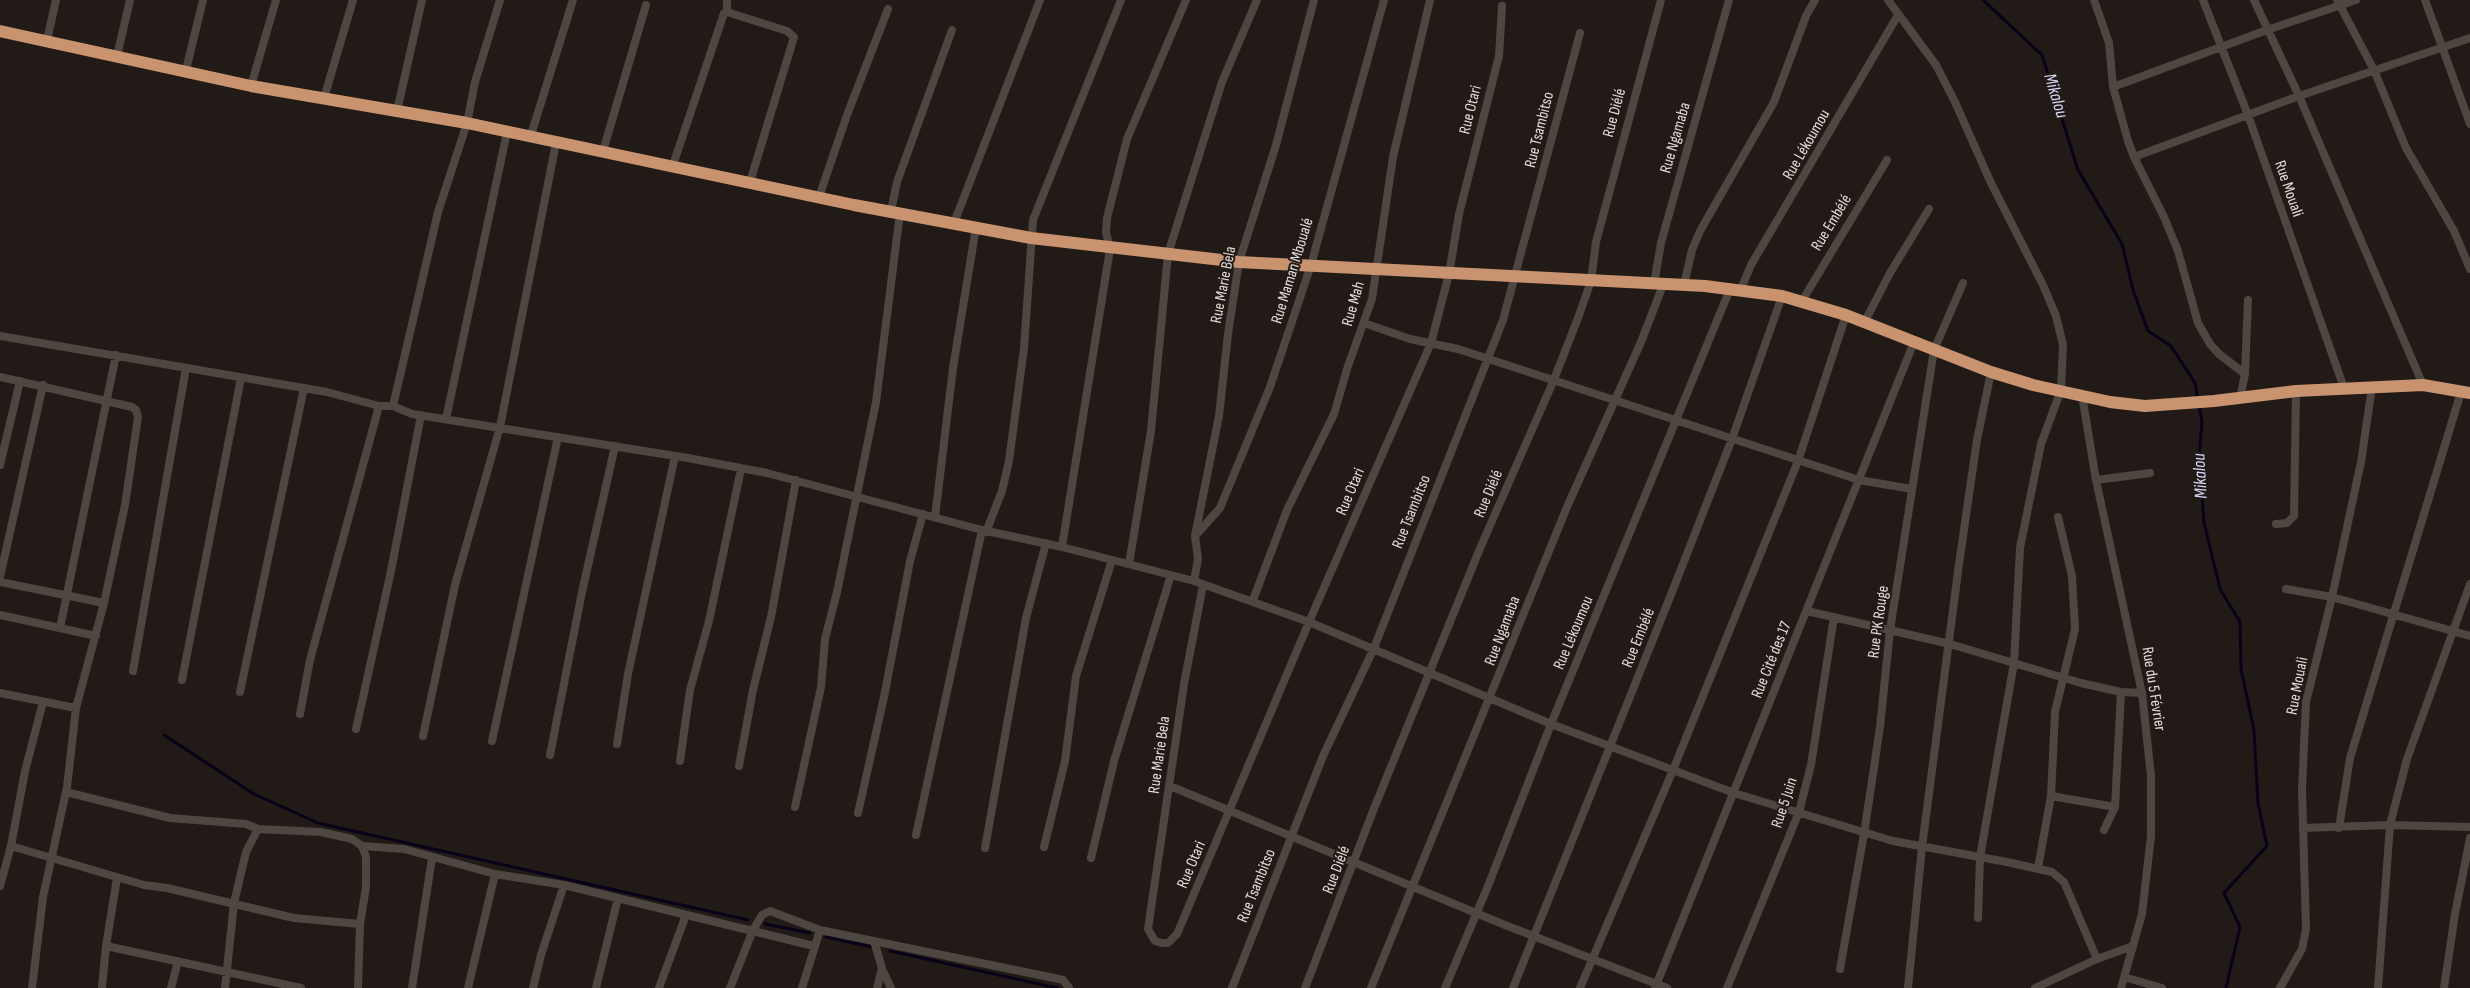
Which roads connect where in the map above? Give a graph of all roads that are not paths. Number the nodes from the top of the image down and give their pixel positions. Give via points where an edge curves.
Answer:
1 (56, 0) edge
2 (130, 0) edge
3 (203, 0) edge
4 (276, 0) edge
5 (353, 0) edge
6 (422, 0) edge
7 (500, 0) edge
8 (574, 0) edge
9 (727, 0) edge
10 (1040, 0) edge
11 (1121, 0) edge
12 (1186, 0) edge
13 (1257, 0) edge
14 (1314, 0) edge
15 (1384, 0) edge
16 (1430, 0) edge
17 (1661, 0) edge
18 (1729, 0) edge
19 (1815, 0) edge
20 (1888, 0) edge
21 (2094, 0) edge
22 (2203, 0) edge
23 (2254, 0) edge
24 (2356, 0) edge
25 (2425, 0) edge
26 (2338, 3) edge
27 (646, 5) dead end
28 (1502, 6) dead end
29 (888, 9) dead end
30 (727, 12) junction
31 (1898, 15) junction
32 (952, 30) dead end
33 (2267, 30) junction
34 (0, 31) edge
35 (1580, 33) dead end
36 (2470, 38) edge
37 (47, 40) junction
38 (2442, 46) junction
39 (2221, 48) junction
40 (117, 56) junction
41 (186, 70) junction
42 (2374, 70) junction
43 (251, 86) junction
44 (2113, 87) junction
45 (2299, 96) junction
46 (324, 98) junction
47 (397, 111) junction
48 (2248, 115) junction
49 (466, 124) junction
50 (2470, 124) edge
51 (507, 132) junction
52 (530, 138) junction
53 (556, 143) junction
54 (603, 151) junction
55 (2134, 157) junction
56 (1887, 160) dead end
57 (674, 166) junction
58 (750, 182) junction
59 (819, 197) junction
60 (1929, 209) dead end
61 (896, 212) junction
62 (954, 223) junction
63 (976, 227) junction
64 (1031, 238) junction
65 (1110, 249) junction
66 (1168, 254) junction
67 (1239, 262) junction
68 (1311, 265) junction
69 (1377, 268) junction
70 (2470, 269) edge
71 (1449, 274) junction
72 (1515, 276) junction
73 (1591, 281) junction
74 (1963, 283) dead end
75 (1658, 285) junction
76 (1684, 285) junction
77 (1736, 289) junction
78 (1782, 296) junction
79 (2248, 300) dead end
80 (1802, 301) junction
81 (1846, 315) junction
82 (1364, 322) junction
83 (1864, 323) junction
84 (0, 336) edge
85 (1914, 342) junction
86 (1431, 343) junction
87 (1934, 350) junction
88 (116, 356) junction
89 (1488, 359) junction
90 (186, 368) junction
91 (1991, 372) junction
92 (2245, 374) junction
93 (0, 377) edge
94 (241, 378) junction
95 (20, 381) junction
96 (1553, 382) junction
97 (2423, 385) junction
98 (43, 386) junction
99 (2372, 387) junction
100 (304, 388) junction
101 (2344, 388) junction
102 (2061, 390) junction
103 (2296, 391) junction
104 (2466, 392) edge
105 (2082, 395) junction
106 (2240, 398) junction
107 (107, 400) junction
108 (1614, 401) junction
109 (379, 406) junction
110 (393, 406) junction
111 (421, 415) junction
112 (446, 419) junction
113 (1677, 420) junction
114 (500, 427) junction
115 (558, 437) junction
116 (1732, 439) junction
117 (615, 446) junction
118 (675, 456) junction
119 (1798, 460) junction
120 (0, 464) edge
121 (741, 469) junction
122 (2150, 473) dead end
123 (796, 480) junction
124 (1859, 480) junction
125 (2096, 480) junction
126 (1912, 489) junction
127 (857, 498) junction
128 (923, 514) junction
129 (935, 517) junction
130 (2058, 517) dead end
131 (2276, 524) dead end
132 (984, 531) junction
133 (1195, 536) junction
134 (1046, 543) junction
135 (1062, 547) junction
136 (1112, 560) junction
137 (1129, 564) junction
138 (1171, 575) junction
139 (0, 577) edge
140 (1194, 581) junction
141 (0, 582) edge
142 (2470, 584) edge
143 (1203, 585) junction
144 (2286, 589) dead end
145 (66, 594) junction
146 (2332, 598) junction
147 (1253, 600) junction
148 (104, 603) junction
149 (1807, 611) junction
150 (0, 614) edge
151 (2393, 615) junction
152 (1834, 617) junction
153 (1310, 622) junction
154 (60, 628) junction
155 (1890, 630) junction
156 (2454, 632) junction
157 (96, 636) junction
158 (2470, 636) edge
159 (1950, 644) junction
160 (1374, 648) junction
161 (2014, 662) junction
162 (134, 671) dead end
163 (1430, 673) junction
164 (2064, 678) junction
165 (182, 680) dead end
166 (240, 692) dead end
167 (2121, 692) junction
168 (2142, 692) junction
169 (0, 693) edge
170 (1491, 699) junction
171 (43, 702) junction
172 (76, 708) junction
173 (300, 714) dead end
174 (1551, 724) junction
175 (356, 730) dead end
176 (423, 736) dead end
177 (492, 741) dead end
178 (616, 744) dead end
179 (1611, 748) junction
180 (550, 756) dead end
181 (680, 761) dead end
182 (739, 766) dead end
183 (1673, 770) junction
184 (1170, 786) junction
185 (66, 792) junction
186 (1734, 793) junction
187 (2052, 796) junction
188 (795, 807) dead end
189 (2115, 807) junction
190 (1230, 811) junction
191 (1799, 812) junction
192 (858, 813) dead end
193 (2390, 825) junction
194 (2470, 827) edge
195 (258, 828) junction
196 (2303, 828) junction
197 (2339, 828) junction
198 (2104, 830) dead end
199 (1864, 834) junction
200 (916, 835) dead end
201 (1292, 837) junction
202 (2470, 838) edge
203 (11, 846) junction
204 (362, 846) junction
205 (1044, 847) dead end
206 (1922, 847) junction
207 (985, 848) dead end
208 (1980, 857) junction
209 (50, 858) junction
210 (432, 858) junction
211 (1091, 858) dead end
212 (1355, 861) junction
213 (2038, 868) junction
214 (495, 874) junction
215 (117, 878) junction
216 (564, 885) junction
217 (0, 886) edge
218 (1413, 886) junction
219 (618, 898) junction
220 (234, 903) junction
221 (1477, 913) junction
222 (686, 915) junction
223 (1978, 918) dead end
224 (360, 924) junction
225 (1148, 929) joint
226 (753, 930) junction
227 (820, 930) junction
228 (1535, 936) junction
229 (874, 941) junction
230 (106, 946) junction
231 (814, 946) junction
232 (2132, 946) junction
233 (1592, 958) junction
234 (2097, 959) junction
235 (178, 961) junction
236 (882, 969) junction
237 (1840, 969) dead end
238 (226, 971) junction
239 (2124, 977) junction
240 (1656, 986) edge
241 (32, 988) edge
242 (102, 988) edge
243 (171, 988) edge
244 (224, 988) edge
245 (300, 988) edge
246 (358, 988) edge
247 (412, 988) edge
248 (468, 988) edge
249 (533, 988) edge
250 (596, 988) edge
251 (659, 988) edge
252 (730, 988) edge
253 (802, 988) edge
254 (877, 988) edge
255 (891, 988) edge
256 (1068, 988) edge
257 (1232, 988) edge
258 (1305, 988) edge
259 (1371, 988) edge
260 (1445, 988) edge
261 (1513, 988) edge
262 (1580, 988) edge
263 (1667, 988) edge
264 (1727, 988) edge
265 (1908, 988) edge
266 (2035, 988) edge
267 (2122, 988) edge
268 (2162, 988) edge
269 (2280, 988) edge
270 (2378, 988) edge
271 (2444, 988) edge

1 - 37 street
2 - 40 street
3 - 41 street
4 - 43 street
5 - 46 street
6 - 47 street
7 - 49 street
8 - 52 street
9 - 30 street
10 - 62 street
11 - 64 street via 1041,198
12 - 65 street via 1127,138 1107,218
13 - 66 street via 1222,82
14 - 67 street, Rue Marie Bela via 1276,145
15 - 68 street, Rue Maman Mboualé
16 - 69 street, Rue Mah via 1393,157
17 - 73 street, Rue Diélé via 1598,233
18 - 75 street, Rue Ngamaba via 1661,243
19 - 76 street via 1774,102 1700,231
20 - 31 street
21 - 44 street via 2110,43
22 - 39 street, Rue Mouali
23 - 33 street
24 - 26 street
25 - 38 street
26 - 33 street
26 - 42 street
27 - 54 street
28 - 71 street, Rue Otari via 1499,56 1459,214
29 - 59 street
30 - 57 street via 724,13
30 - 58 street via 787,31 794,37
31 - 77 street, Rue Lékoumou
31 - 102 street via 1936,65 2053,306 2063,345
32 - 61 street via 897,182
33 - 39 street
33 - 45 street
34 - 37 highway
35 - 72 street, Rue Tsambitso
36 - 38 street
37 - 40 highway
38 - 42 street
38 - 50 street
39 - 44 street
39 - 48 street, Rue Mouali
40 - 41 highway
41 - 43 highway
42 - 45 street
42 - 70 street via 2406,148 2454,231
43 - 46 highway
44 - 55 street
45 - 48 street
45 - 97 street
46 - 47 highway
47 - 49 highway
48 - 55 street
48 - 101 street, Rue Mouali
49 - 51 highway
49 - 110 street via 438,212
51 - 52 highway
51 - 112 street
52 - 53 highway
53 - 54 highway
53 - 114 street
54 - 57 highway
55 - 92 street via 2171,233 2204,335 2219,354
56 - 80 street, Rue Embélé
57 - 58 highway
58 - 59 highway
59 - 61 highway
60 - 83 street
61 - 62 highway
61 - 127 street via 876,402
62 - 63 highway
63 - 64 highway
63 - 129 street via 953,368
64 - 65 highway
64 - 132 street via 1024,348 1009,461 1002,492
65 - 66 highway
65 - 135 street
66 - 67 highway
66 - 137 street via 1151,430
67 - 68 highway
67 - 133 street, Rue Marie Bela via 1219,416
68 - 69 highway
68 - 133 street, Rue Maman Mboualé via 1270,387 1229,489 1220,508
69 - 71 highway
69 - 82 street, Rue Mah
71 - 72 highway
71 - 86 street, Rue Otari
72 - 73 highway
72 - 89 street, Rue Tsambitso via 1504,320
73 - 75 highway
73 - 96 street, Rue Diélé
74 - 87 street, Rue PK Rouge
75 - 76 highway
75 - 108 street, Rue Ngamaba
76 - 77 highway
77 - 78 highway
77 - 113 street, Rue Lékoumou
78 - 80 highway
78 - 116 street, Rue Embélé
79 - 92 street
80 - 81 highway
81 - 83 highway
81 - 119 street
82 - 86 street via 1397,335
82 - 147 street, Rue Mah via 1334,414 1287,510
83 - 85 highway
84 - 88 street
85 - 87 highway
85 - 124 street, Rue Cité des 17
86 - 89 street
86 - 153 street, Rue Otari
87 - 91 highway
87 - 126 street, Rue PK Rouge
88 - 90 street
88 - 107 street
89 - 96 street
89 - 160 street, Rue Tsambitso
90 - 94 street
90 - 162 street
91 - 102 highway
91 - 159 street via 1977,440
92 - 106 street
93 - 95 street
94 - 100 street
94 - 165 street
95 - 98 street
95 - 120 street
96 - 108 street
96 - 163 street, Rue Diélé
97 - 99 highway
97 - 104 highway
98 - 107 street
98 - 139 street
99 - 101 highway
99 - 146 street, Rue Mouali
100 - 109 street
100 - 166 street
101 - 103 highway
102 - 105 highway
102 - 161 street via 2041,444 2020,548
103 - 106 highway
103 - 131 street via 2294,516 2287,522
104 - 151 street
105 - 106 highway via 2145,406
105 - 125 street, Rue du 5 Février
107 - 145 street
107 - 148 street via 132,407 138,417 125,505
108 - 113 street
108 - 170 street, Rue Ngamaba
109 - 110 street
109 - 173 street via 310,660
110 - 111 street
111 - 112 street
111 - 175 street
112 - 114 street
113 - 116 street
113 - 174 street, Rue Lékoumou
114 - 115 street
114 - 176 street via 455,585
115 - 117 street
115 - 177 street
116 - 119 street
116 - 179 street, Rue Embélé
117 - 118 street
117 - 180 street
118 - 121 street
118 - 178 street
119 - 124 street
119 - 183 street
121 - 123 street
121 - 181 street via 709,621 690,690
122 - 125 street
123 - 127 street
123 - 182 street
124 - 126 street
124 - 149 street, Rue Cité des 17
125 - 168 street, Rue du 5 Février
126 - 155 street, Rue PK Rouge
127 - 128 street
127 - 188 street via 825,638 821,687
128 - 129 street
128 - 192 street via 910,561
129 - 132 street
130 - 164 street via 2069,556 2075,610 2075,629
132 - 134 street
132 - 200 street
133 - 140 street, Rue Marie Bela via 1198,559
134 - 135 street
134 - 207 street via 1026,618
135 - 136 street
136 - 137 street
136 - 205 street via 1076,676 1065,761
137 - 138 street
138 - 140 street
138 - 211 street via 1114,761
140 - 143 street
141 - 145 street
142 - 156 street
143 - 147 street
143 - 184 street, Rue Marie Bela via 1184,684
144 - 146 street
145 - 148 street
145 - 154 street
146 - 151 street
146 - 196 street, Rue Mouali via 2306,702
147 - 153 street
148 - 157 street
149 - 152 street
149 - 186 street, Rue Cité des 17
150 - 154 street
151 - 156 street
151 - 197 street via 2350,758
152 - 155 street
152 - 191 street, Rue 5 Juin via 1812,756
153 - 160 street
153 - 190 street, Rue Otari
154 - 157 street
155 - 159 street
155 - 199 street, Rue PK Rouge
156 - 158 street
156 - 193 street via 2407,758
157 - 172 street
159 - 161 street
159 - 206 street
160 - 163 street
160 - 201 street, Rue Tsambitso via 1323,756
161 - 164 street
161 - 208 street
163 - 170 street
163 - 212 street, Rue Diélé
164 - 167 street
164 - 187 street via 2055,712
167 - 168 street
167 - 189 street
168 - 232 street, Rue du 5 Février via 2151,776 2151,836 2142,914
169 - 171 street
170 - 174 street
170 - 218 street, Rue Ngamaba
171 - 172 street
171 - 203 street via 25,770
172 - 185 street
174 - 179 street
174 - 221 street, Rue Lékoumou
179 - 183 street
179 - 228 street, Rue Embélé
183 - 186 street
183 - 233 street
184 - 190 street
184 - 225 street, Rue Marie Bela
185 - 195 street via 170,818 246,824
185 - 209 street
186 - 191 street
186 - 240 street, Rue Cité des 17
187 - 189 street
187 - 213 street
189 - 198 street
190 - 201 street
190 - 225 street, Rue Otari via 1177,934 1168,944 1162,943 1155,941
191 - 199 street
191 - 264 street, Rue 5 Juin
193 - 194 street
193 - 197 street
193 - 270 street
195 - 204 street via 321,832
195 - 220 street via 246,852
196 - 197 street
196 - 269 street, Rue Mouali via 2305,940
199 - 206 street
199 - 237 street, Rue PK Rouge
201 - 212 street
201 - 257 street, Rue Tsambitso
202 - 271 street
203 - 209 street
203 - 217 street
204 - 210 street via 390,847
204 - 224 street via 366,857 366,887
206 - 208 street
206 - 265 street
208 - 213 street
208 - 223 street
209 - 215 street
209 - 241 street
210 - 214 street
210 - 247 street
212 - 218 street
212 - 258 street, Rue Diélé
213 - 234 street via 2052,872 2064,882
214 - 216 street
214 - 248 street
215 - 220 street
215 - 230 street
216 - 219 street
216 - 249 street
218 - 221 street
218 - 259 street, Rue Ngamaba
219 - 222 street
219 - 250 street
220 - 224 street via 294,918
220 - 238 street
221 - 228 street
221 - 260 street, Rue Lékoumou
222 - 226 street
222 - 251 street
224 - 246 street
226 - 227 street via 762,915 770,911
226 - 231 street
226 - 252 street
227 - 229 street
227 - 231 street
228 - 233 street
228 - 261 street, Rue Embélé
229 - 236 street
229 - 256 street via 1059,979
230 - 235 street
230 - 242 street
231 - 253 street
232 - 234 street
232 - 239 street, Rue du 5 Février
233 - 240 street
233 - 262 street
234 - 266 street
235 - 238 street
235 - 243 street
236 - 254 street
236 - 255 street
238 - 244 street
238 - 245 street
239 - 267 street, Rue du 5 Février
239 - 268 street
240 - 263 street

